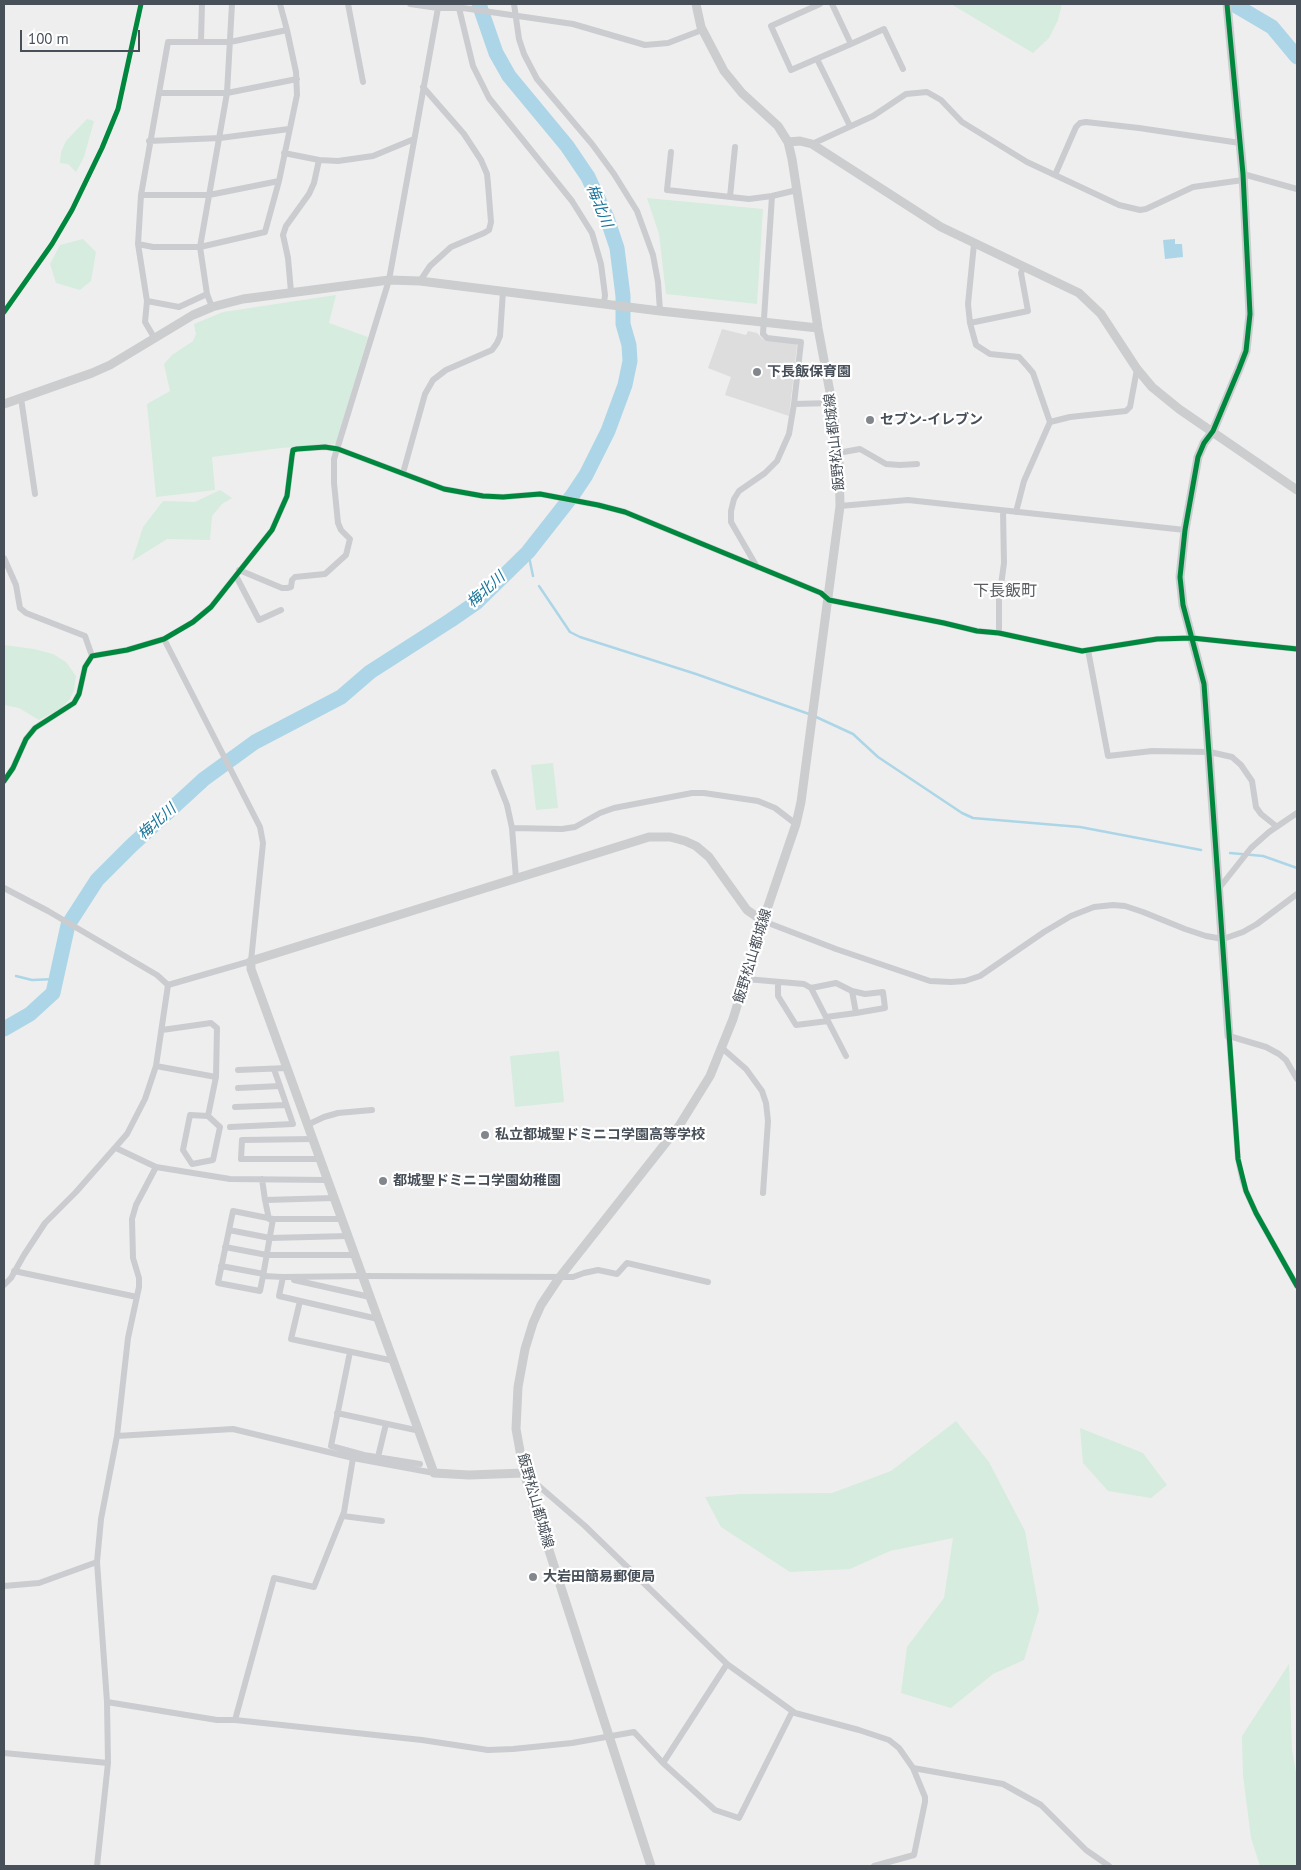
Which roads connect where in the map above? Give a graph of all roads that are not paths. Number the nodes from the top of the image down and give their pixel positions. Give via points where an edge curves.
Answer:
1 (202, 4) edge
2 (232, 4) edge
3 (280, 4) edge
4 (348, 4) edge
5 (410, 4) edge
6 (514, 4) edge
7 (696, 4) edge
8 (820, 4) edge
9 (832, 4) edge
10 (1227, 4) edge
11 (460, 6) edge
12 (438, 8) junction
13 (514, 16) junction
14 (287, 30) junction
15 (702, 30) junction
16 (202, 41) junction
17 (230, 42) junction
18 (851, 44) junction
19 (817, 59) junction
20 (903, 69) dead end
21 (297, 79) junction
22 (362, 82) dead end
23 (423, 87) junction
24 (159, 93) junction
25 (227, 93) junction
26 (850, 126) junction
27 (289, 129) junction
28 (220, 138) junction
29 (414, 139) junction
30 (150, 141) junction
31 (788, 142) junction
32 (1240, 143) junction
33 (812, 144) junction
34 (735, 147) dead end
35 (671, 152) dead end
36 (284, 153) junction
37 (319, 160) junction
38 (1055, 175) junction
39 (1243, 177) junction
40 (279, 181) junction
41 (1297, 189) edge
42 (797, 190) junction
43 (141, 195) junction
44 (209, 195) junction
45 (772, 196) junction
46 (730, 197) junction
47 (138, 244) junction
48 (974, 244) junction
49 (200, 247) junction
50 (1024, 266) junction
51 (389, 280) junction
52 (420, 281) junction
53 (503, 291) junction
54 (291, 292) junction
55 (208, 294) junction
56 (146, 301) junction
57 (605, 304) junction
58 (212, 307) junction
59 (660, 311) junction
60 (764, 322) junction
61 (970, 324) junction
62 (818, 328) junction
63 (155, 339) junction
64 (1138, 369) junction
65 (21, 398) junction
66 (832, 403) junction
67 (4, 404) edge
68 (794, 404) junction
69 (1050, 422) junction
70 (1213, 431) junction
71 (338, 449) junction
72 (838, 453) junction
73 (917, 464) dead end
74 (403, 473) junction
75 (1297, 490) edge
76 (34, 494) dead end
77 (840, 506) junction
78 (1003, 511) junction
79 (1016, 512) junction
80 (1185, 530) junction
81 (4, 558) edge
82 (757, 567) junction
83 (238, 573) junction
84 (829, 600) junction
85 (281, 610) dead end
86 (999, 633) junction
87 (164, 638) junction
88 (1192, 638) junction
89 (1297, 649) edge
90 (1088, 650) junction
91 (92, 656) junction
92 (1210, 752) junction
93 (494, 772) dead end
94 (4, 781) edge
95 (1297, 813) edge
96 (796, 824) junction
97 (1276, 826) junction
98 (512, 828) junction
99 (516, 878) junction
100 (1220, 887) junction
101 (4, 888) edge
102 (1297, 894) edge
103 (763, 922) junction
104 (1223, 939) junction
105 (251, 960) junction
106 (746, 979) junction
107 (778, 982) junction
108 (168, 985) junction
109 (811, 988) junction
110 (852, 991) junction
111 (856, 1013) junction
112 (827, 1019) junction
113 (162, 1030) junction
114 (1230, 1036) junction
115 (722, 1048) junction
116 (846, 1056) dead end
117 (156, 1066) junction
118 (287, 1068) junction
119 (274, 1069) junction
120 (238, 1070) dead end
121 (216, 1077) junction
122 (1297, 1079) edge
123 (280, 1086) junction
124 (238, 1088) dead end
125 (286, 1105) junction
126 (235, 1108) dead end
127 (372, 1110) dead end
128 (208, 1116) junction
129 (307, 1125) junction
130 (230, 1127) dead end
131 (313, 1139) junction
132 (116, 1148) junction
133 (320, 1159) junction
134 (156, 1167) junction
135 (262, 1179) junction
136 (327, 1180) junction
137 (762, 1193) dead end
138 (334, 1198) junction
139 (265, 1200) junction
140 (271, 1219) junction
141 (342, 1219) junction
142 (229, 1230) junction
143 (348, 1236) junction
144 (270, 1238) junction
145 (226, 1247) junction
146 (267, 1255) junction
147 (355, 1255) junction
148 (221, 1266) junction
149 (14, 1271) junction
150 (263, 1275) junction
151 (363, 1276) junction
152 (282, 1278) junction
153 (559, 1278) junction
154 (708, 1282) dead end
155 (4, 1285) edge
156 (1297, 1286) edge
157 (370, 1296) junction
158 (137, 1297) junction
159 (300, 1301) junction
160 (378, 1319) junction
161 (350, 1352) junction
162 (394, 1361) junction
163 (337, 1413) junction
164 (386, 1424) junction
165 (420, 1431) junction
166 (118, 1436) junction
167 (378, 1457) junction
168 (353, 1458) junction
169 (420, 1464) dead end
170 (434, 1472) junction
171 (524, 1474) junction
172 (343, 1516) junction
173 (382, 1521) dead end
174 (97, 1562) junction
175 (4, 1586) edge
176 (727, 1664) junction
177 (107, 1702) junction
178 (792, 1712) junction
179 (235, 1720) junction
180 (609, 1737) junction
181 (4, 1753) edge
182 (108, 1763) junction
183 (663, 1764) junction
184 (913, 1768) junction
185 (97, 1866) edge
186 (651, 1866) edge
187 (874, 1866) edge
188 (1109, 1866) edge

1 - 16 street
2 - 17 street
3 - 14 street
4 - 22 street
5 - 12 street
6 - 13 street
7 - 15 street, 飯野松山都城線
8 - 19 street via 771,26 791,70
9 - 18 street
10 - 32 street
11 - 12 street
11 - 13 street
11 - 57 street via 473,66 489,98 572,201 592,233 601,264
12 - 23 street
13 - 15 street via 573,24 645,45 668,43
13 - 59 street via 524,54 536,79 609,166 637,210 653,255
14 - 17 street
14 - 21 street
15 - 31 street, 飯野松山都城線 via 724,71 742,93 778,126
16 - 17 street
16 - 24 street via 168,42
17 - 25 street
18 - 19 street
18 - 20 street via 884,29
19 - 26 street
21 - 25 street
21 - 27 street via 297,95
23 - 29 street
23 - 52 street via 464,134 481,160 487,174 491,222 489,230 451,247 430,266
24 - 25 street
24 - 30 street
25 - 28 street
26 - 33 street
26 - 38 street via 873,116 906,94 927,92 941,100 962,122 1027,162
27 - 28 street
27 - 36 street
28 - 30 street
28 - 44 street
29 - 37 street via 373,156
29 - 51 street
30 - 43 street
31 - 33 street
31 - 42 street, 飯野松山都城線
32 - 38 street via 1080,123
32 - 39 street
33 - 48 street via 941,227
34 - 46 street
35 - 46 street via 667,190
36 - 37 street
36 - 40 street
37 - 54 street via 309,194 283,235
38 - 39 street via 1119,205 1140,210 1193,187
39 - 41 street
39 - 70 street via 1250,314 1248,337 1246,351
40 - 44 street
40 - 49 street via 265,232
42 - 45 street
42 - 62 street, 飯野松山都城線
43 - 44 street
43 - 47 street
44 - 49 street
45 - 46 street
45 - 60 street
47 - 49 street
47 - 56 street
48 - 50 street
48 - 61 street via 968,304
49 - 55 street
50 - 61 street via 1021,273 1028,311
50 - 64 street via 1065,284 1091,302
51 - 52 street
51 - 54 street
51 - 71 street
52 - 53 street
53 - 57 street
53 - 74 street via 500,336 492,350 446,370 433,380 425,394
54 - 58 street
55 - 56 street via 179,307
55 - 58 street
56 - 63 street via 145,322
57 - 59 street
58 - 63 street
59 - 60 street
60 - 62 street
60 - 68 street via 763,334 768,338 801,342
61 - 69 street via 976,345 983,351 1018,358 1033,373
62 - 66 street, 飯野松山都城線
63 - 65 street via 92,373
64 - 69 street via 1130,408 1126,411
64 - 70 street via 1166,399
65 - 67 street
65 - 76 street
66 - 68 street
66 - 72 street, 飯野松山都城線
68 - 82 street via 789,434 777,461 766,473 739,491 731,511 731,522
69 - 79 street via 1024,481
70 - 75 street
70 - 80 street via 1198,457
71 - 74 street
71 - 83 street via 293,450 287,496 276,522
71 - 83 street via 334,459 334,483 339,528 350,539 346,555 325,574 295,577 287,588
72 - 73 street via 860,449 886,464
72 - 77 street, 飯野松山都城線
74 - 82 street via 444,489 478,495 502,498 540,494 625,512
77 - 78 street via 908,500
77 - 84 street, 飯野松山都城線
78 - 79 street
78 - 86 street via 1004,563
79 - 80 street
80 - 88 street via 1180,591
81 - 91 street via 16,585 20,608 85,636
82 - 84 street via 821,593
83 - 85 street via 259,620
83 - 87 street via 211,607 194,622
84 - 86 street
84 - 96 street, 飯野松山都城線
86 - 90 street
87 - 91 street via 115,653
87 - 105 street via 263,836
88 - 89 street
88 - 90 street via 1157,639
88 - 92 street via 1204,684
90 - 92 street via 1108,756 1152,751
91 - 94 street via 85,667 74,703 35,728
92 - 97 street via 1232,757 1241,765 1252,781 1256,807
92 - 100 street
93 - 98 street
95 - 97 street
96 - 98 street via 758,801 692,793 614,808 575,827
96 - 103 street, 飯野松山都城線
97 - 100 street via 1251,848
98 - 99 street
99 - 103 street via 639,839 670,837 685,840 709,857 747,910
99 - 105 street
100 - 104 street
101 - 108 street via 157,975
102 - 104 street via 1257,924
103 - 104 street via 930,981 951,982 980,976 1044,932 1094,907 1125,906 1184,929
103 - 106 street, 飯野松山都城線
104 - 114 street
105 - 108 street
105 - 118 street via 251,969
106 - 107 street
106 - 115 street, 飯野松山都城線
107 - 109 street via 804,984
107 - 112 street via 778,996 796,1025
108 - 113 street
109 - 110 street via 836,984
109 - 112 street
110 - 111 street
110 - 111 street via 865,994 883,992 885,1008
111 - 112 street
112 - 116 street
113 - 117 street
113 - 121 street via 211,1023 217,1028
114 - 122 street via 1279,1054
114 - 156 street via 1238,1159 1246,1191
115 - 137 street via 746,1069 762,1091 766,1103 768,1121
115 - 153 street, 飯野松山都城線 via 710,1076 679,1126
117 - 121 street
117 - 132 street via 138,1113
118 - 119 street
118 - 129 street
119 - 120 street
119 - 123 street
121 - 128 street
123 - 124 street
123 - 125 street
125 - 126 street
125 - 130 street via 293,1124
127 - 129 street via 338,1113
128 - 128 street via 220,1127 214,1160 192,1164 183,1150 190,1115
129 - 131 street
131 - 133 street
131 - 133 street via 242,1140 241,1159
132 - 134 street
132 - 149 street via 45,1223
133 - 136 street
134 - 135 street via 230,1179
134 - 158 street via 132,1219 133,1258 139,1286
135 - 136 street
135 - 139 street
136 - 138 street
138 - 139 street
138 - 141 street
139 - 140 street
140 - 141 street
140 - 142 street via 233,1211
140 - 144 street
141 - 143 street
142 - 144 street
142 - 145 street
143 - 144 street
143 - 147 street
144 - 146 street
145 - 146 street
145 - 148 street
146 - 147 street
146 - 150 street
147 - 151 street
148 - 150 street
148 - 150 street via 218,1282 260,1291
149 - 155 street
149 - 158 street
150 - 152 street
151 - 152 street
151 - 153 street
151 - 157 street
152 - 157 street
152 - 159 street via 279,1296
153 - 154 street via 598,1270 617,1274 627,1263
153 - 171 street, 飯野松山都城線 via 532,1324 520,1368 516,1429
157 - 160 street
158 - 166 street via 128,1338
159 - 160 street
159 - 161 street via 291,1339
160 - 162 street
161 - 162 street
161 - 163 street
162 - 165 street
163 - 164 street
163 - 167 street via 331,1446
164 - 165 street
164 - 167 street
165 - 170 street
166 - 168 street via 233,1429
166 - 174 street via 101,1519
167 - 169 street
168 - 170 street
168 - 172 street
170 - 171 street
171 - 176 street via 585,1526
171 - 180 street, 飯野松山都城線
172 - 173 street
172 - 179 street via 314,1587 274,1578
174 - 175 street via 39,1582
174 - 177 street
176 - 178 street
176 - 183 street
177 - 179 street via 208,1719
177 - 182 street
178 - 183 street via 739,1818 716,1810
178 - 184 street via 889,1740
179 - 180 street via 488,1750
180 - 183 street via 634,1732
180 - 186 street, 飯野松山都城線
181 - 182 street
182 - 185 street
184 - 187 street via 925,1802 914,1855
184 - 188 street via 1003,1784 1041,1805 1086,1850

